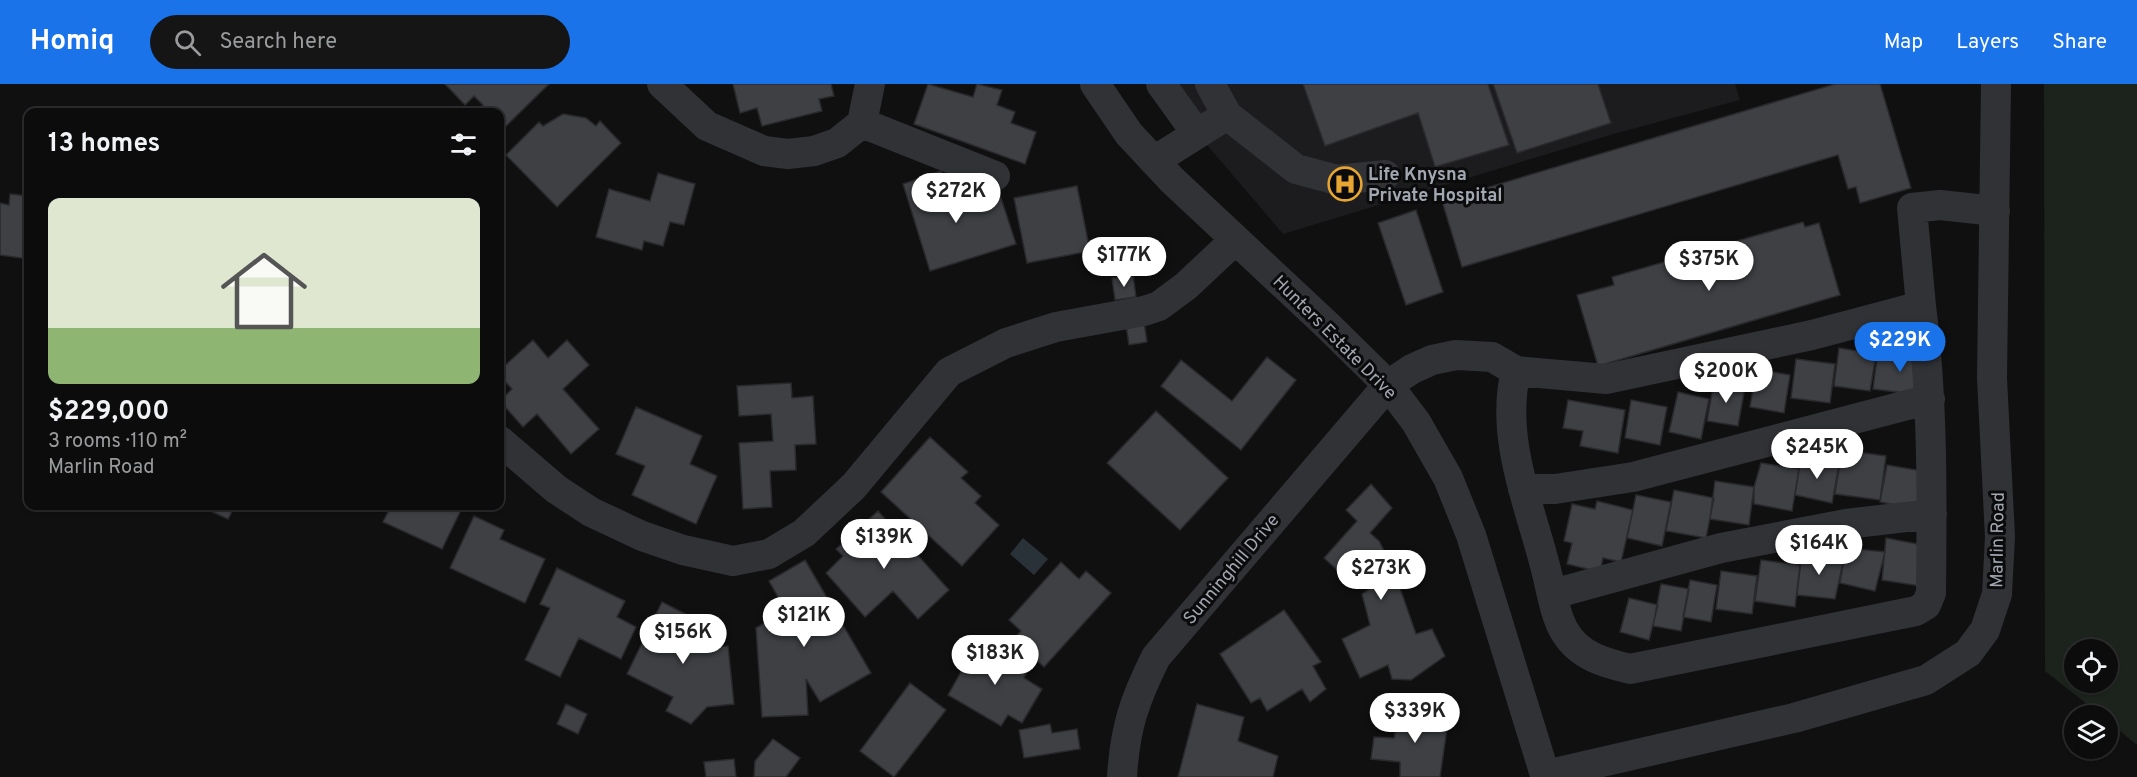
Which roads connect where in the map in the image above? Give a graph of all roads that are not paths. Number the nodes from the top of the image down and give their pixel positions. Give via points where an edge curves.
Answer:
1 (662, 84) edge
2 (870, 84) edge
3 (1095, 84) edge
4 (1161, 84) edge
5 (1210, 84) edge
6 (1996, 84) edge
7 (1227, 115) junction
8 (862, 123) junction
9 (1197, 134) junction
10 (1154, 161) junction
11 (1385, 175) dead end
12 (994, 176) dead end
13 (1995, 211) junction
14 (1234, 241) junction
15 (1921, 306) junction
16 (1516, 370) junction
17 (1388, 385) junction
18 (1930, 399) junction
19 (504, 444) edge
20 (1523, 489) junction
21 (1932, 514) junction
22 (1553, 594) junction
23 (1544, 776) edge
24 (1122, 777) edge

1 - 8 street via 706,126 764,151 813,152 837,143
2 - 8 street
3 - 10 street, Hunters Estate Drive via 1129,134
4 - 9 street
5 - 7 street
6 - 13 street, Marlin Road
7 - 9 street
7 - 11 street via 1296,169 1337,180
8 - 12 street
9 - 10 street
10 - 14 street, Hunters Estate Drive
13 - 15 street via 1940,205 1912,207
13 - 23 street, Marlin Road via 1992,378 2000,548 1997,594 1985,630 1968,653 1926,680 1816,712
14 - 17 street, Hunters Estate Drive
14 - 19 street via 1159,306 1056,327 1006,343 949,372 854,486 804,533 769,554 733,561 642,536 591,512 556,489
15 - 16 street via 1812,335 1606,379
15 - 18 street
16 - 17 street, Sunninghill Drive via 1492,357 1456,356 1432,360
16 - 20 street via 1510,407
17 - 23 street, Hunters Estate Drive via 1416,422 1448,478 1471,535
17 - 24 street, Sunninghill Drive via 1156,657 1136,698 1127,728
18 - 20 street via 1633,477 1555,489
18 - 21 street
20 - 22 street
21 - 22 street via 1846,524 1721,548
21 - 22 street via 1931,593 1926,605 1893,616 1630,669 1582,652 1564,632

